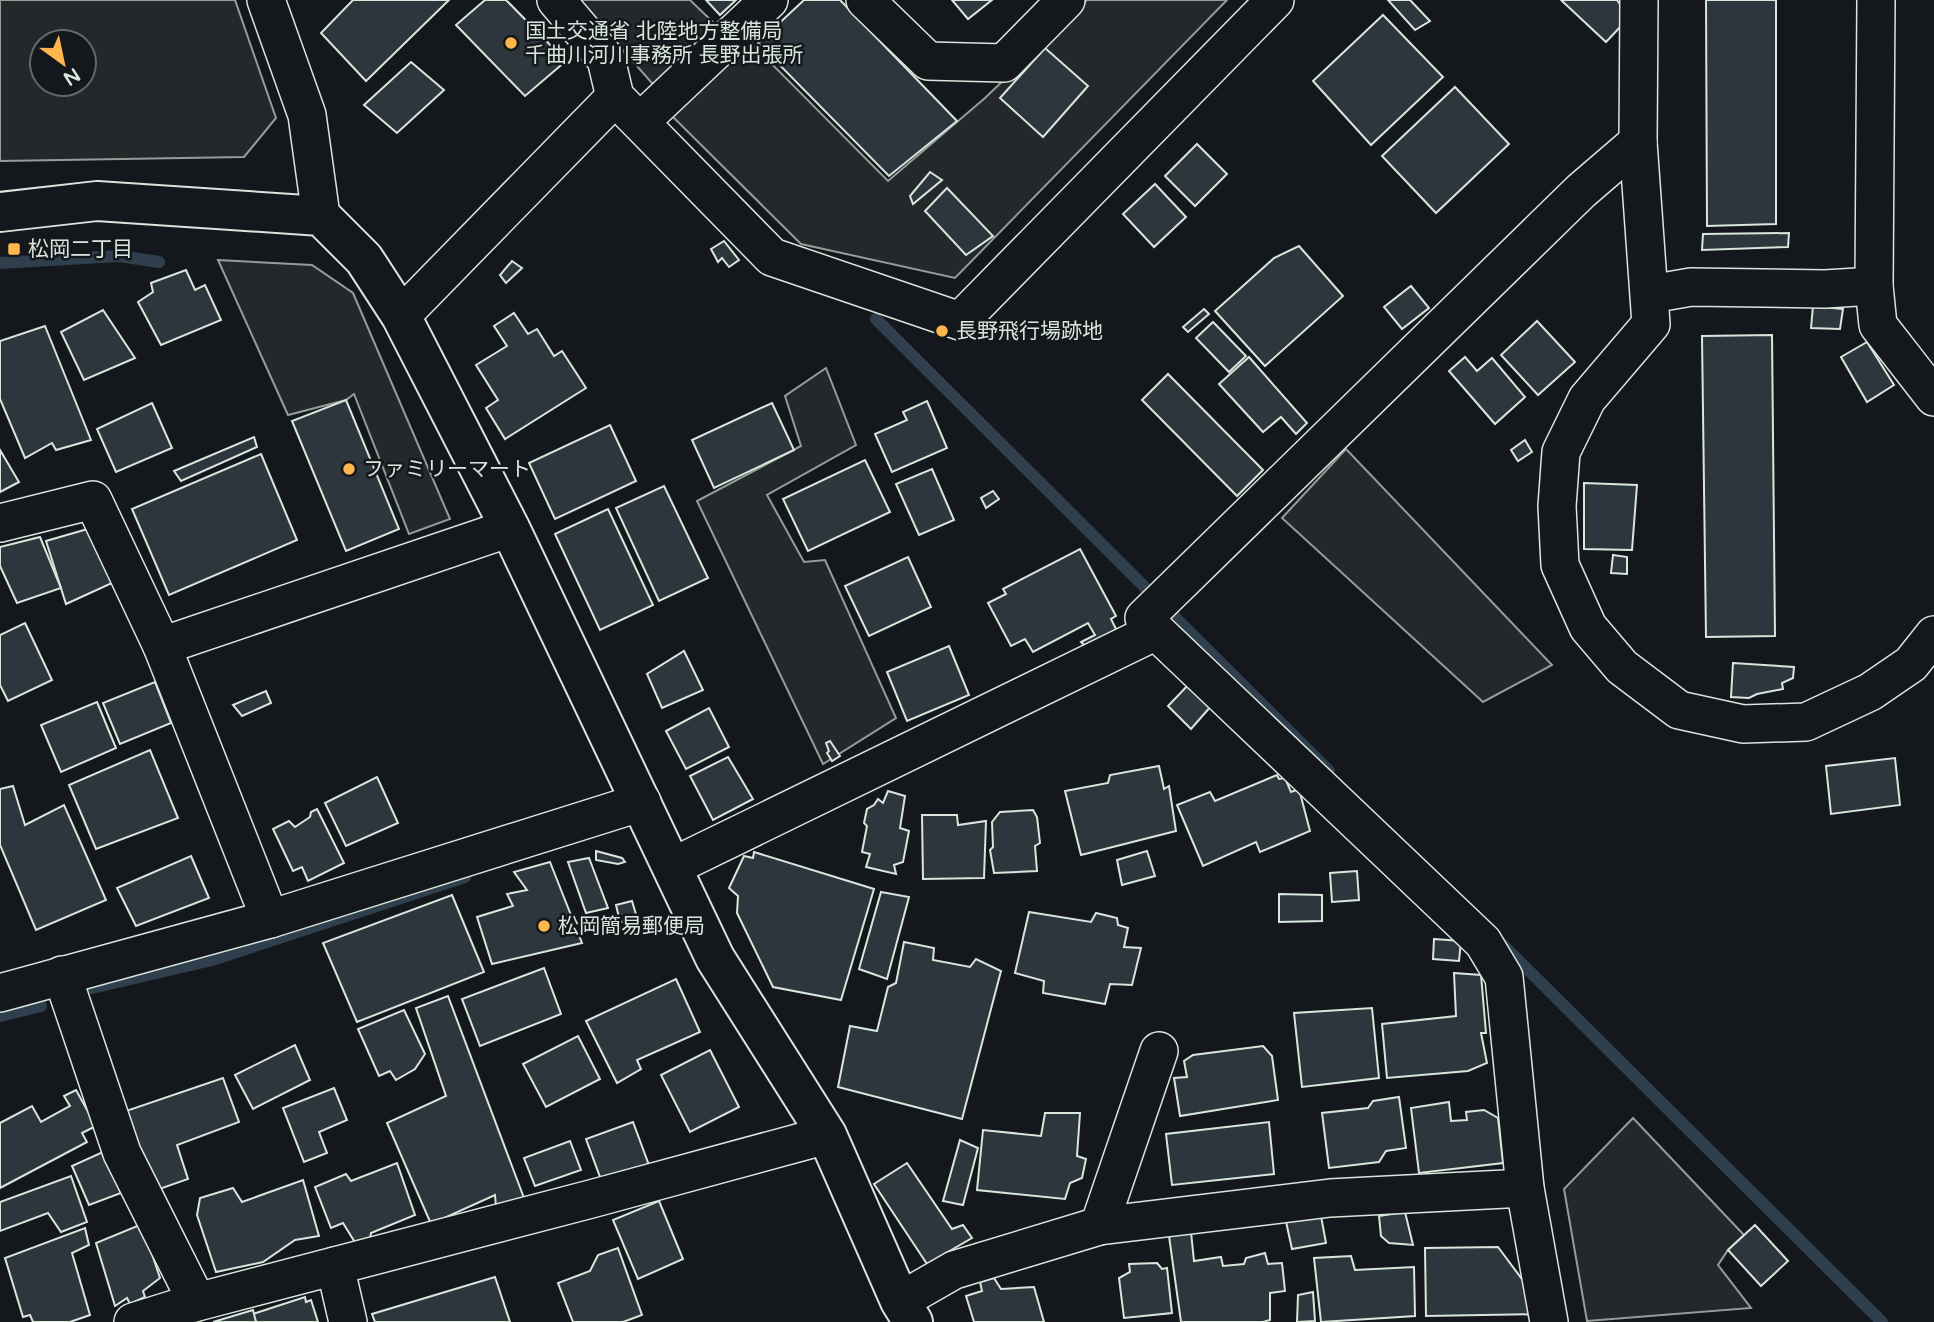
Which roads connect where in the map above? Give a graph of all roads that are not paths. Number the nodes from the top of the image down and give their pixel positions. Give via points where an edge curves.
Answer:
1 (266, 0) edge
2 (556, 0) edge
3 (769, 0) edge
4 (865, 0) edge
5 (1066, 0) edge
6 (1275, 0) edge
7 (1639, 0) edge
8 (1876, 0) edge
9 (628, 110) junction
10 (1638, 142) junction
11 (0, 212) edge
12 (321, 216) junction
13 (1874, 286) junction
14 (1651, 295) junction
15 (401, 316) junction
16 (1934, 397) edge
17 (0, 523) edge
18 (510, 528) junction
19 (1156, 631) junction
20 (1934, 635) edge
21 (162, 646) junction
22 (642, 802) junction
23 (672, 867) junction
24 (270, 919) junction
25 (62, 975) junction
26 (0, 993) edge
27 (1159, 1051) dead end
28 (827, 1135) junction
29 (1525, 1188) junction
30 (1099, 1226) junction
31 (335, 1266) junction
32 (197, 1302) junction
33 (907, 1312) edge
34 (133, 1322) edge
35 (348, 1322) edge
36 (1549, 1322) edge

1 - 12 street via 307,115
2 - 9 street via 606,59
3 - 9 street
4 - 5 street via 928,61 1004,63
6 - 9 street via 960,321 772,257
7 - 10 street
8 - 13 street
9 - 15 street
10 - 14 street
10 - 19 street via 1581,191 1144,618
11 - 12 street via 97,201
12 - 15 street via 365,259
13 - 14 street via 1691,287
13 - 16 street via 1878,325
14 - 20 street via 1651,324 1587,399 1561,453 1557,506 1560,565 1588,627 1622,667 1679,710 1743,724 1806,722 1870,692 1912,664
15 - 18 street
17 - 21 street via 93,500
18 - 21 street
18 - 22 street
19 - 23 street
19 - 29 street via 1483,942 1504,977
21 - 24 street
22 - 23 street
22 - 24 street
23 - 28 street via 715,958
24 - 25 street
25 - 26 street
25 - 32 street via 122,1153
27 - 30 street
28 - 31 street
28 - 33 street
29 - 30 street via 1330,1198
29 - 36 street
30 - 33 street via 954,1270
31 - 32 street
31 - 35 street
32 - 34 street

